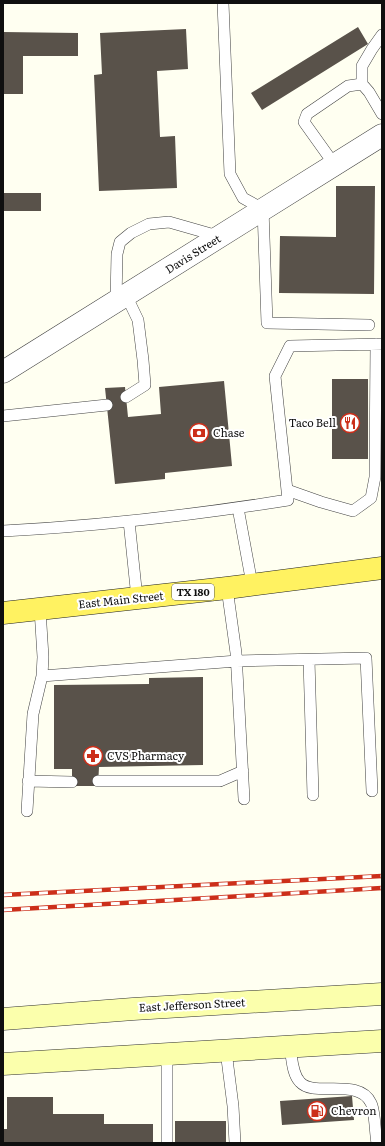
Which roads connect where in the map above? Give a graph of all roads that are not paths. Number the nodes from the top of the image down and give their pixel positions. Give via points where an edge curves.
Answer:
1 (223, 3) edge
2 (382, 36) edge
3 (362, 84) junction
4 (382, 114) edge
5 (382, 135) edge
6 (334, 164) junction
7 (263, 209) junction
8 (220, 237) junction
9 (121, 298) junction
10 (369, 325) dead end
11 (379, 344) edge
12 (3, 372) edge
13 (126, 396) dead end
14 (107, 405) dead end
15 (3, 416) edge
16 (287, 490) junction
17 (238, 508) junction
18 (129, 521) junction
19 (3, 531) edge
20 (382, 568) edge
21 (252, 584) junction
22 (227, 588) junction
23 (137, 598) junction
24 (40, 609) junction
25 (3, 613) edge
26 (309, 660) junction
27 (237, 661) junction
28 (42, 676) junction
29 (243, 772) junction
30 (28, 781) junction
31 (98, 781) dead end
32 (72, 782) dead end
33 (372, 791) dead end
34 (313, 795) dead end
35 (244, 799) dead end
36 (27, 811) dead end
37 (382, 994) edge
38 (3, 1019) edge
39 (382, 1041) edge
40 (290, 1047) junction
41 (226, 1051) junction
42 (167, 1054) junction
43 (3, 1064) edge
44 (167, 1143) edge
45 (235, 1143) edge
46 (377, 1143) edge

1 - 7 lane via 230,174 243,198
2 - 3 lane via 362,66
3 - 4 lane
3 - 6 lane via 348,86 307,114 304,122
5 - 6 street, Davis Street
6 - 7 street, Davis Street
7 - 8 street, Davis Street
7 - 10 lane via 267,323
8 - 9 street, Davis Street
8 - 9 lane via 169,222 149,224 131,233 120,242 117,254
9 - 12 street, Davis Street
9 - 13 lane via 138,320 145,385
11 - 16 lane via 290,346 275,376
11 - 16 lane via 375,477 371,498 354,511
14 - 15 lane
16 - 17 lane via 288,500
17 - 18 lane
17 - 21 lane
18 - 19 lane
18 - 23 lane
20 - 21 main road, East Main Street / TX 180
21 - 22 main road, East Main Street / TX 180
22 - 23 main road, East Main Street / TX 180
22 - 27 lane
23 - 24 main road, East Main Street / TX 180
24 - 25 main road, East Main Street / TX 180
24 - 28 lane
26 - 27 lane
26 - 33 lane via 366,658
26 - 34 lane
27 - 28 lane
27 - 29 lane
28 - 30 lane via 33,714
29 - 31 lane via 220,781
29 - 35 lane
30 - 32 lane
30 - 36 lane
37 - 38 main road, East Jefferson Street
39 - 40 main road
40 - 41 main road
40 - 46 lane via 300,1084 309,1087 346,1089 359,1092 368,1098 372,1105
41 - 42 main road
41 - 45 lane
42 - 43 main road
42 - 44 lane

